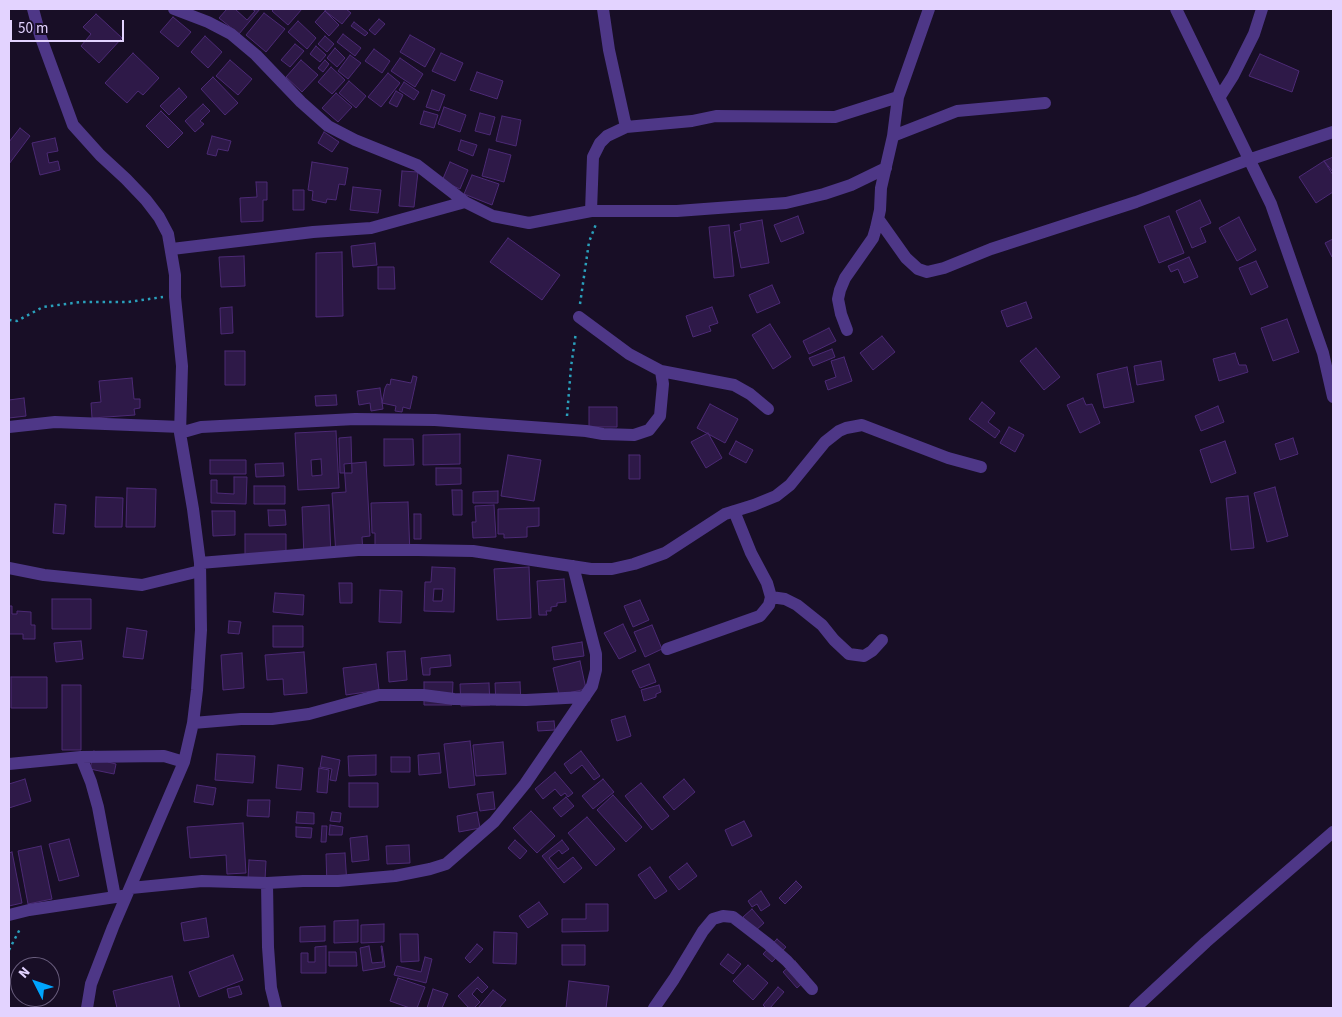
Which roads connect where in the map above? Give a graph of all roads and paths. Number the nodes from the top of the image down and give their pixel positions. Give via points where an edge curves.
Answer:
1 (33, 9) edge
2 (174, 9) edge
3 (603, 9) edge
4 (929, 9) edge
5 (1176, 9) edge
6 (1262, 9) edge
7 (898, 98) junction
8 (1219, 98) junction
9 (1045, 103) dead end
10 (626, 127) junction
11 (1333, 132) edge
12 (894, 136) junction
13 (1248, 160) junction
14 (886, 168) junction
15 (465, 202) junction
16 (591, 211) junction
17 (879, 220) junction
18 (172, 249) junction
19 (175, 297) junction
20 (579, 317) dead end
21 (9, 320) edge
22 (847, 330) dead end
23 (661, 371) junction
24 (1333, 397) edge
25 (768, 409) dead end
26 (9, 427) edge
27 (181, 430) junction
28 (981, 467) dead end
29 (734, 511) junction
30 (573, 566) junction
31 (200, 567) junction
32 (9, 568) edge
33 (771, 597) junction
34 (882, 640) dead end
35 (667, 649) dead end
36 (585, 697) junction
37 (193, 723) junction
38 (81, 756) junction
39 (184, 762) junction
40 (9, 764) edge
41 (1333, 832) edge
42 (267, 883) junction
43 (124, 893) junction
44 (29, 910) junction
45 (9, 915) edge
46 (9, 950) edge
47 (812, 990) dead end
48 (87, 1008) edge
49 (276, 1008) edge
50 (654, 1008) edge
51 (1135, 1008) edge

1 - 18 street via 74,125 146,200 160,218
2 - 15 street via 231,34 328,126 417,165
3 - 10 street
4 - 7 street
5 - 8 street
6 - 8 street via 1254,34
7 - 10 street via 835,117 716,116
7 - 12 street
8 - 13 street
9 - 12 street via 957,111
10 - 16 street via 606,136 593,157
11 - 13 street
12 - 14 street
13 - 17 street via 1136,202 927,272 906,258
13 - 24 street via 1271,204 1293,264 1323,353
14 - 16 street via 850,185 786,203 677,211
14 - 17 street
15 - 16 street via 492,216 529,223
15 - 18 street via 371,228
17 - 22 street via 873,238 853,263 840,290 838,299
18 - 19 street
19 - 21 path via 43,307 17,321
19 - 27 street via 182,366
20 - 23 street via 629,354
23 - 25 street via 734,385
23 - 27 street via 664,384 660,416 649,430 634,435 435,420 364,419
26 - 27 street via 55,422
27 - 31 street
28 - 29 street via 862,425 838,431 824,442 790,485 776,496
29 - 30 street via 665,552 634,564 591,570
29 - 33 street
30 - 31 street via 474,551 358,550
30 - 36 street via 596,654 592,686
31 - 32 street via 142,586
31 - 37 street via 201,630
33 - 34 street via 797,605 822,625 849,654 864,656
33 - 35 street via 760,616
36 - 37 street via 526,700 379,695 309,714
36 - 42 street via 525,784 494,822 446,864 395,876
37 - 39 street
38 - 39 street via 164,756
38 - 40 street
38 - 43 street
39 - 43 street
41 - 51 street
42 - 43 street via 202,881
42 - 49 street via 268,947
43 - 44 street
43 - 48 street via 91,984
44 - 45 street
44 - 46 path
47 - 50 street via 762,939 733,917 723,916 713,920 703,931

